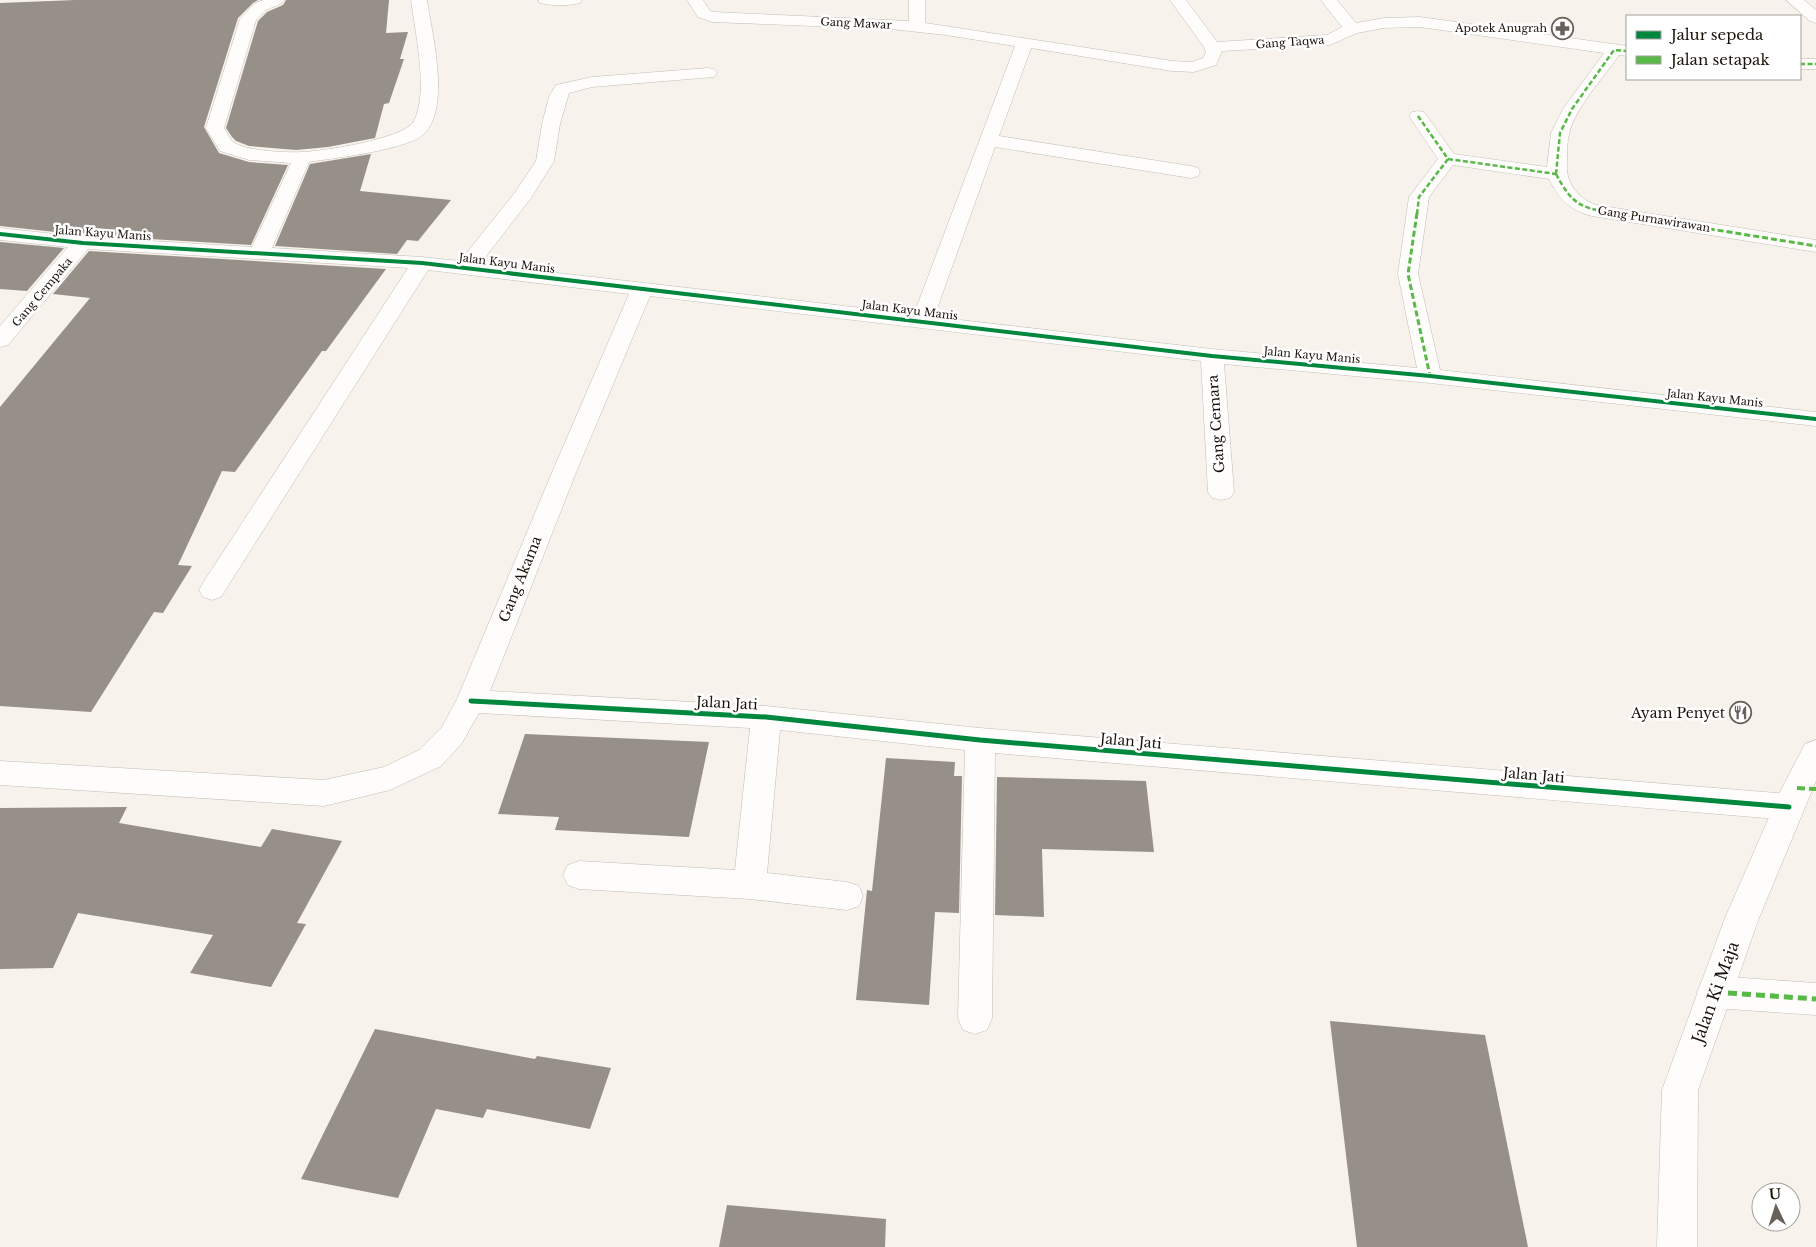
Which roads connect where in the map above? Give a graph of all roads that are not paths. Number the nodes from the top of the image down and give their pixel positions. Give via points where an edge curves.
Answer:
1 (276, 0) edge
2 (419, 0) edge
3 (546, 0) edge
4 (574, 0) edge
5 (695, 0) edge
6 (917, 0) edge
7 (1178, 0) edge
8 (1329, 0) edge
9 (1794, 0) edge
10 (1816, 18) edge
11 (917, 27) junction
12 (1352, 29) junction
13 (1024, 44) junction
14 (1212, 47) junction
15 (1620, 51) edge
16 (1801, 64) edge
17 (1816, 64) edge
18 (708, 73) dead end
19 (1418, 116) dead end
20 (989, 140) junction
21 (302, 158) junction
22 (1448, 159) junction
23 (1191, 172) dead end
24 (1556, 174) junction
25 (0, 234) edge
26 (83, 243) junction
27 (1816, 246) edge
28 (259, 254) junction
29 (422, 263) junction
30 (466, 268) junction
31 (642, 289) junction
32 (922, 321) junction
33 (0, 340) edge
34 (1212, 356) junction
35 (1430, 376) junction
36 (1816, 419) edge
37 (1221, 492) dead end
38 (212, 590) dead end
39 (470, 701) junction
40 (766, 716) junction
41 (980, 740) junction
42 (1816, 752) edge
43 (0, 773) edge
44 (1801, 795) edge
45 (580, 875) dead end
46 (750, 885) junction
47 (847, 896) dead end
48 (1714, 992) junction
49 (1816, 999) edge
50 (975, 1018) dead end
51 (1677, 1247) edge

1 - 21 street via 260,7 248,19 214,128 228,147 249,154
2 - 21 street via 430,90 426,118 416,132 394,141
3 - 4 street
5 - 11 street, Gang Mawar via 704,14 712,17
6 - 11 street
7 - 14 street
8 - 12 street
9 - 10 street
11 - 13 street, Gang Mawar
12 - 14 street, Gang Taqwa via 1330,40
12 - 15 street, Gang Taqwa via 1420,22
13 - 14 street via 1194,67 1210,61 1214,53
13 - 20 street
15 - 24 street via 1572,109 1560,133
16 - 17 street
18 - 30 street via 592,82 562,90 553,115 545,161 524,194
19 - 22 street
20 - 23 street
20 - 32 street
21 - 28 street
22 - 24 street
22 - 35 street via 1419,197 1408,274
24 - 27 street, Gang Purnawirawan via 1574,202 1592,210
25 - 26 street, Jalan Kayu Manis
26 - 28 street, Jalan Kayu Manis
26 - 33 street, Gang Cempaka
28 - 29 street, Jalan Kayu Manis
29 - 30 street, Jalan Kayu Manis
29 - 38 street
30 - 31 street, Jalan Kayu Manis
31 - 32 street, Jalan Kayu Manis
31 - 39 street, Gang Akama
32 - 34 street, Jalan Kayu Manis
34 - 35 street, Jalan Kayu Manis
34 - 37 street, Gang Cemara
35 - 36 street, Jalan Kayu Manis
39 - 40 street, Jalan Jati
39 - 43 street, Gang Akama via 452,735 430,758 390,778 324,793
40 - 41 street, Jalan Jati
40 - 46 street
41 - 44 street, Jalan Jati
41 - 50 street
42 - 44 street, Jalan Ki Maja
44 - 48 street, Jalan Ki Maja via 1742,918
45 - 46 street
46 - 47 street
48 - 49 street
48 - 51 street, Jalan Ki Maja via 1680,1090

